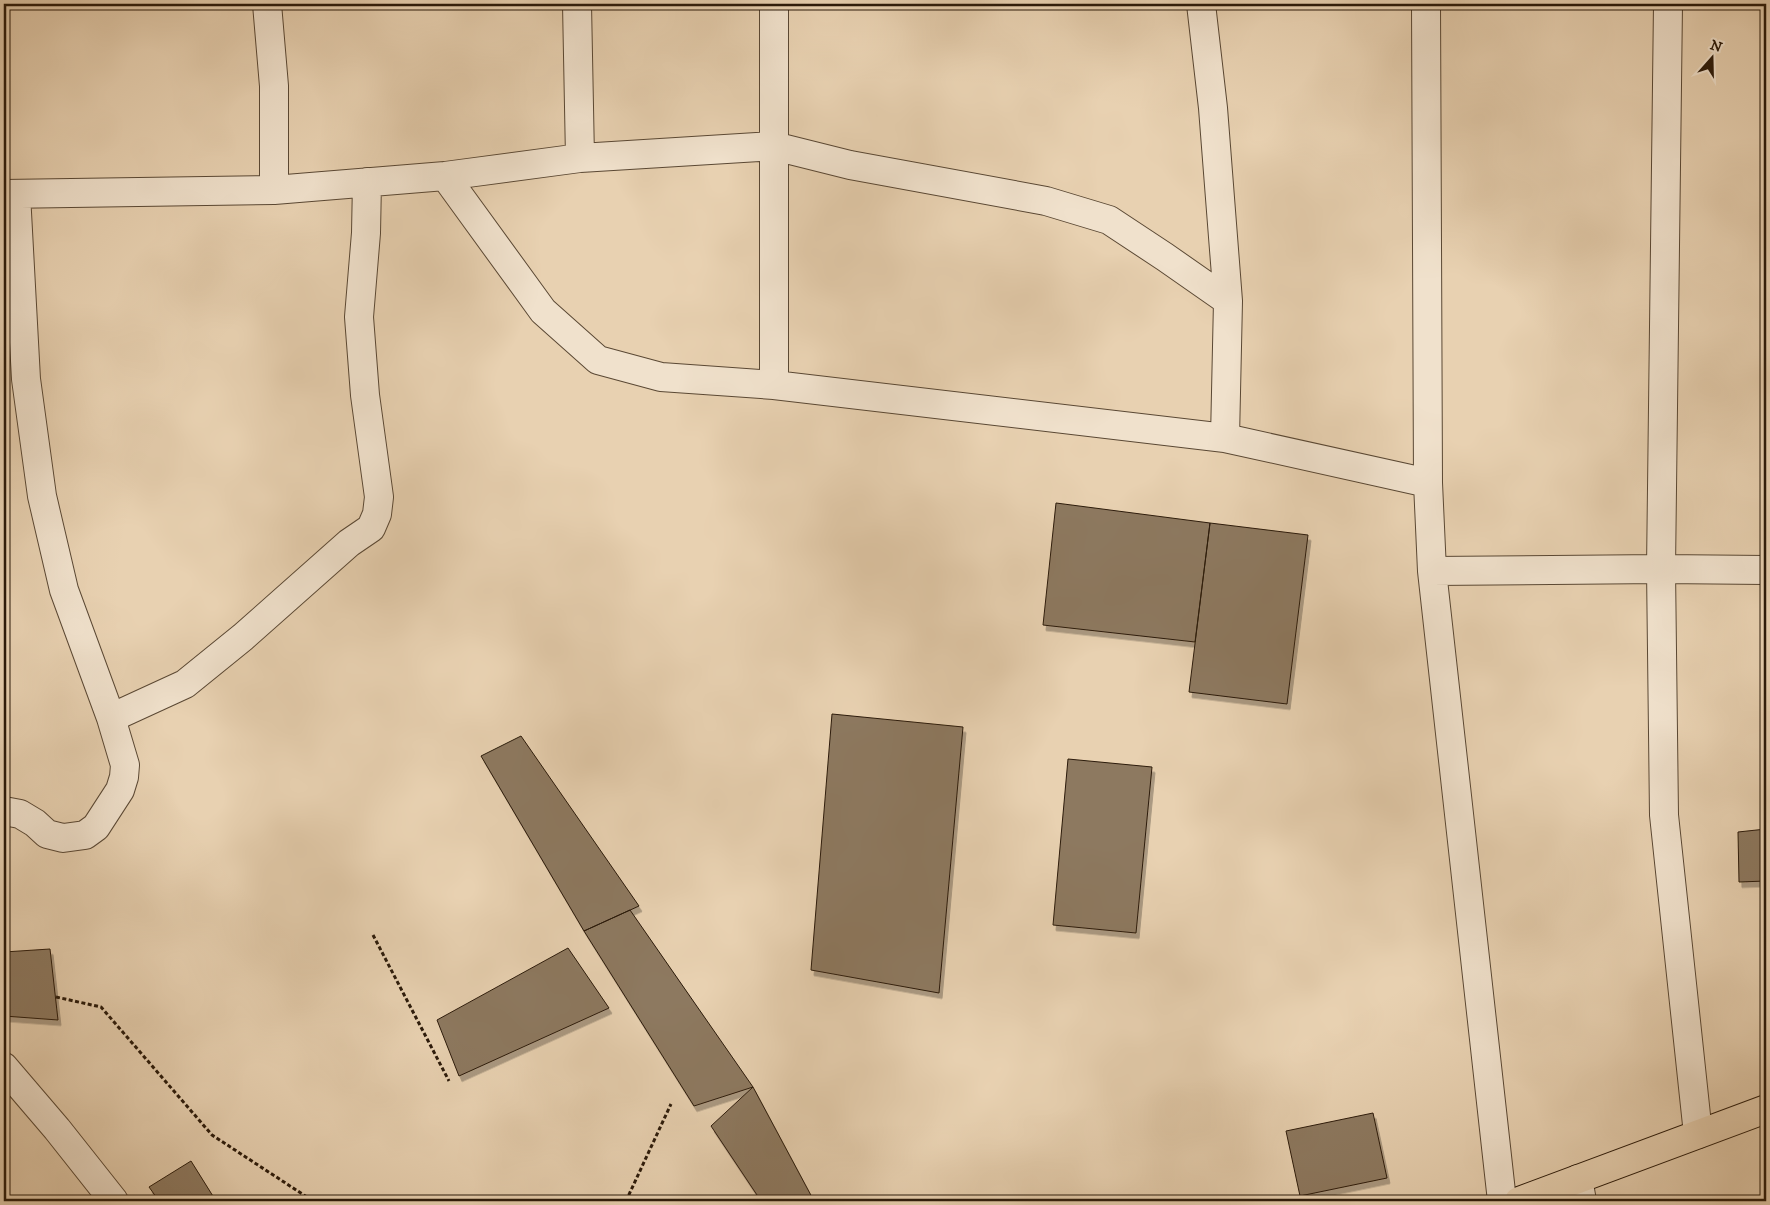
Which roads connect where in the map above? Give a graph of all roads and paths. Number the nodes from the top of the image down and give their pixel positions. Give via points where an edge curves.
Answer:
1 (267, 4) edge
2 (576, 4) edge
3 (774, 4) edge
4 (1201, 4) edge
5 (1426, 4) edge
6 (1668, 4) edge
7 (774, 146) junction
8 (580, 158) junction
9 (445, 176) junction
10 (366, 182) junction
11 (274, 190) junction
12 (10, 194) edge
13 (1228, 301) junction
14 (774, 385) junction
15 (1225, 438) junction
16 (1428, 483) junction
17 (1660, 569) junction
18 (1766, 570) edge
19 (1432, 571) junction
20 (111, 718) junction
21 (4, 811) edge
22 (373, 935) dead end
23 (56, 997) dead end
24 (4, 1067) edge
25 (449, 1081) dead end
26 (672, 1104) dead end
27 (1766, 1109) edge
28 (1698, 1134) junction
29 (1580, 1190) edge
30 (114, 1201) edge
31 (313, 1201) edge
32 (626, 1201) edge
33 (1502, 1201) edge
34 (1519, 1201) edge

1 - 11 street via 274,86
2 - 8 street
3 - 7 street
4 - 13 street via 1214,108
5 - 16 street
6 - 17 street
7 - 8 street
7 - 13 street via 850,165 1046,201 1109,220
7 - 14 street
8 - 9 street
9 - 10 street
9 - 14 street via 543,311 598,360 661,378
10 - 11 street
10 - 20 street via 366,232 358,317 379,497 371,528 349,543 185,684
11 - 12 street
12 - 20 street via 26,379 42,496 64,590
13 - 15 street
14 - 15 street
15 - 16 street
16 - 19 street
17 - 18 street
17 - 19 street
17 - 28 street via 1664,815
19 - 33 street
20 - 21 street via 125,765 124,777 120,790 96,827 85,835 63,838 47,834 20,814
22 - 25 path
23 - 31 path via 101,1007 212,1135
24 - 30 street
26 - 32 path
27 - 28 main road
28 - 29 main road
29 - 34 main road

